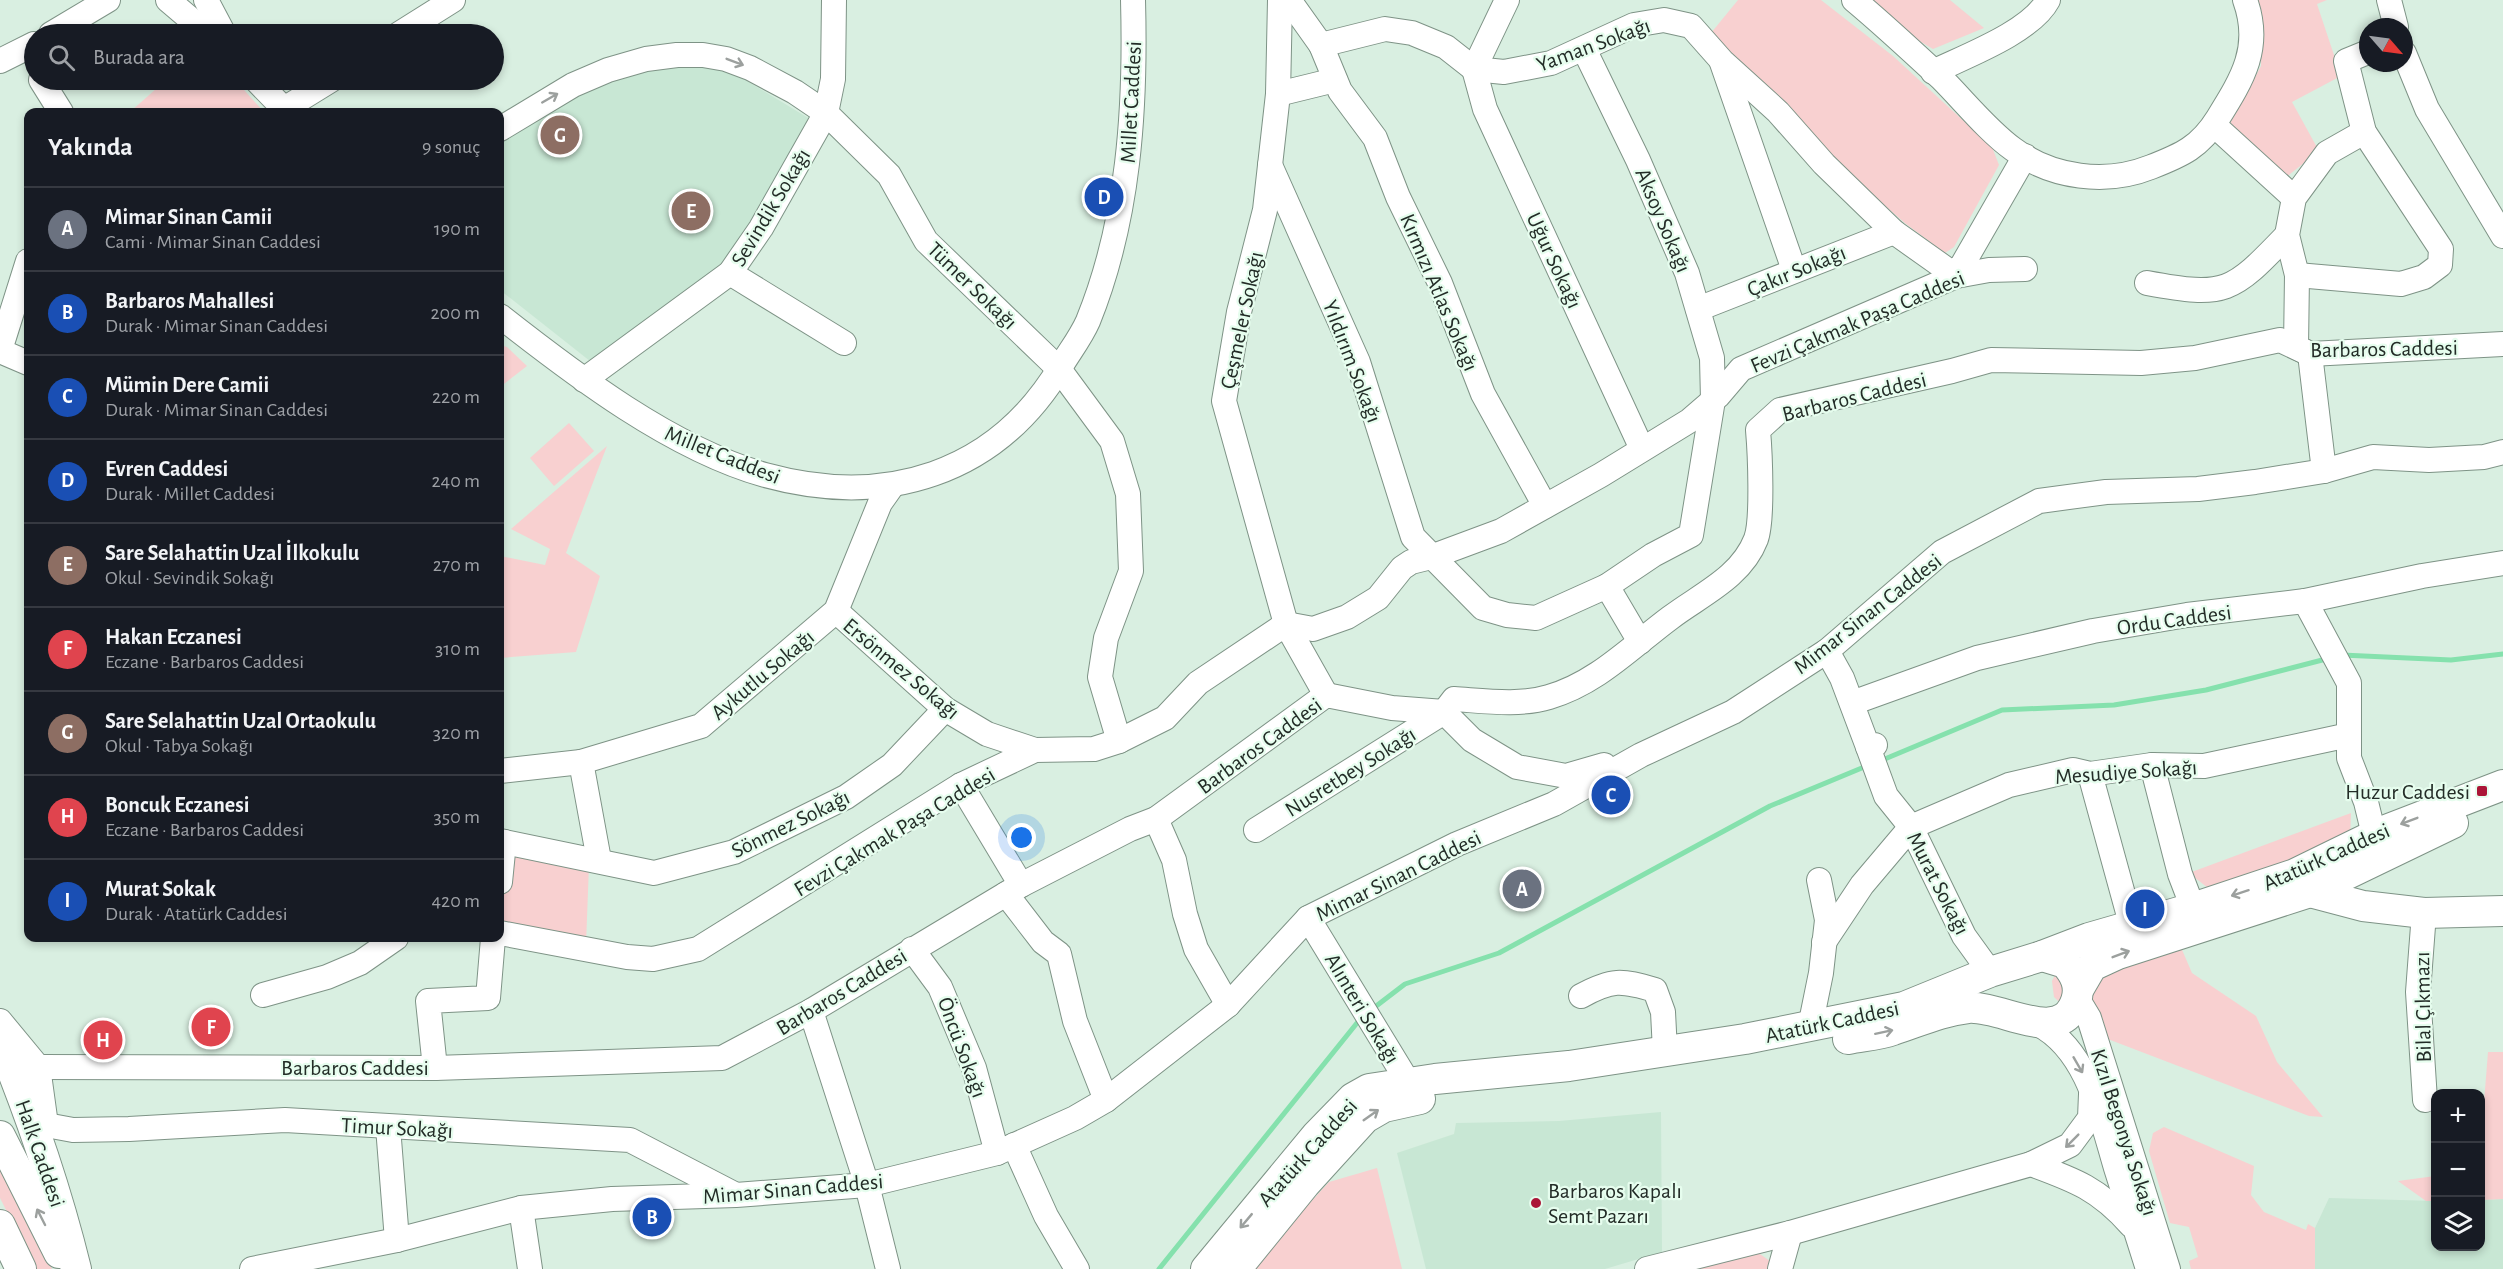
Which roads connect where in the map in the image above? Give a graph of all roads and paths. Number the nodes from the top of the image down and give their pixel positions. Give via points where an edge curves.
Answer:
1 (108, 0) edge
2 (168, 0) edge
3 (206, 0) edge
4 (453, 0) edge
5 (834, 0) edge
6 (1132, 0) edge
7 (1280, 0) edge
8 (1289, 0) edge
9 (1507, 0) edge
10 (1854, 0) edge
11 (2048, 0) edge
12 (2245, 0) edge
13 (2389, 0) edge
14 (2394, 18) edge
15 (68, 24) edge
16 (196, 24) edge
17 (219, 24) edge
18 (415, 24) edge
19 (1321, 45) junction
20 (1584, 49) junction
21 (2357, 56) edge
22 (24, 57) edge
23 (0, 61) edge
24 (1722, 61) junction
25 (1474, 69) junction
26 (1934, 72) junction
27 (2412, 72) edge
28 (1335, 80) junction
29 (47, 90) edge
30 (265, 90) edge
31 (315, 90) edge
32 (1278, 94) junction
33 (58, 108) edge
34 (282, 108) edge
35 (289, 108) edge
36 (826, 113) junction
37 (2214, 125) junction
38 (504, 127) edge
39 (2364, 132) junction
40 (2025, 156) junction
41 (1270, 165) junction
42 (2294, 198) junction
43 (1894, 232) junction
44 (2286, 235) junction
45 (2503, 236) edge
46 (2025, 269) dead end
47 (1794, 270) junction
48 (730, 273) junction
49 (24, 274) edge
50 (2297, 275) junction
51 (1956, 276) junction
52 (2147, 283) dead end
53 (1698, 309) junction
54 (504, 319) edge
55 (844, 344) dead end
56 (2503, 344) edge
57 (0, 350) edge
58 (2310, 354) junction
59 (24, 361) edge
60 (1059, 369) junction
61 (584, 380) junction
62 (1713, 400) junction
63 (1642, 449) junction
64 (2503, 452) edge
65 (2324, 471) junction
66 (892, 486) junction
67 (1545, 506) junction
68 (1431, 557) junction
69 (2503, 563) edge
70 (1607, 586) junction
71 (2305, 601) junction
72 (836, 611) junction
73 (1286, 624) junction
74 (1640, 642) junction
75 (1827, 651) junction
76 (1326, 695) junction
77 (1852, 703) junction
78 (945, 710) junction
79 (1444, 712) junction
80 (2349, 735) junction
81 (1119, 741) junction
82 (1035, 750) junction
83 (1641, 755) junction
84 (581, 762) junction
85 (2152, 765) junction
86 (504, 771) edge
87 (2090, 774) junction
88 (962, 785) junction
89 (2503, 785) edge
90 (2503, 804) edge
91 (1156, 819) junction
92 (1911, 827) junction
93 (1256, 830) dead end
94 (2374, 835) junction
95 (504, 841) edge
96 (599, 860) junction
97 (1819, 880) dead end
98 (2303, 883) junction
99 (1013, 890) junction
100 (2193, 908) junction
101 (2503, 911) edge
102 (2424, 913) junction
103 (1308, 918) junction
104 (2132, 927) junction
105 (504, 934) edge
106 (390, 942) edge
107 (493, 942) edge
108 (1824, 942) junction
109 (912, 949) junction
110 (2038, 957) junction
111 (1990, 972) junction
112 (2078, 994) junction
113 (263, 995) dead end
114 (1581, 996) dead end
115 (1228, 1005) junction
116 (811, 1011) junction
117 (0, 1021) edge
118 (2033, 1022) junction
119 (1810, 1028) junction
120 (0, 1040) edge
121 (1665, 1051) junction
122 (38, 1068) junction
123 (435, 1068) junction
124 (2091, 1089) junction
125 (1409, 1091) junction
126 (1107, 1100) junction
127 (2425, 1100) dead end
128 (388, 1127) junction
129 (40, 1129) junction
130 (0, 1136) edge
131 (1006, 1149) junction
132 (2031, 1164) junction
133 (867, 1185) junction
134 (736, 1195) junction
135 (521, 1208) junction
136 (0, 1224) edge
137 (2135, 1230) junction
138 (1790, 1233) junction
139 (397, 1240) junction
140 (1661, 1267) edge
141 (21, 1269) edge
142 (67, 1269) edge
143 (76, 1269) edge
144 (252, 1269) edge
145 (530, 1269) edge
146 (888, 1269) edge
147 (1077, 1269) edge
148 (1206, 1269) edge
149 (1236, 1269) edge
150 (1780, 1269) edge
151 (2148, 1269) edge
152 (2168, 1269) edge

1 - 15 street
2 - 16 street
3 - 17 street
4 - 18 street
5 - 36 street, Sevindik Sokağı via 833,79
6 - 60 street, Millet Caddesi via 1133,113 1117,216 1108,261 1087,324
7 - 32 street, Çeşmeler Sokağı
8 - 19 street, Kırmızı Atlas Sokağı
9 - 25 street
10 - 26 street
11 - 26 street via 2043,9 2016,29
12 - 37 street via 2252,18 2251,57
13 - 14 street
19 - 25 street via 1385,29 1412,33 1446,47
19 - 28 street, Kırmızı Atlas Sokağı
20 - 24 street, Yaman Sokağı via 1634,25 1664,20 1691,26
20 - 25 street, Yaman Sokağı via 1524,69
20 - 53 street, Aksoy Sokağı via 1688,273
21 - 39 street
22 - 23 street
24 - 43 street, Yaman Sokağı via 1778,112 1824,164
24 - 47 street
25 - 63 street, Uğur Sokağı via 1485,109
26 - 40 street via 2013,150
27 - 45 street via 2427,109
28 - 32 street
28 - 67 street, Kırmızı Atlas Sokağı via 1375,138 1398,197 1440,283 1483,394
29 - 33 street
30 - 34 street
31 - 35 street
32 - 41 street, Çeşmeler Sokağı
38 -> 36 street, Tümer Sokağı via 582,81 646,59 677,55 726,59 750,68
36 - 48 street, Sevindik Sokağı via 761,228
36 - 60 street, Tümer Sokağı via 889,175 926,241
37 - 40 street via 2186,154 2139,172 2106,179 2057,172
37 - 42 street
39 - 42 street via 2327,153
39 - 50 street via 2441,249 2440,266 2424,277 2401,284
40 - 51 street
41 - 68 street, Yıldırım Sokağı via 1358,362 1413,537
41 - 73 street, Çeşmeler Sokağı via 1265,210 1239,312 1224,401
42 - 44 street
43 - 47 street, Çakır Sokağı
43 - 51 street, Yaman Sokağı
44 - 50 street
44 - 52 street via 2252,271 2231,286 2190,291
46 - 51 street, Fevzi Çakmak Paşa Caddesi
47 - 53 street, Çakır Sokağı
48 - 55 street
48 - 61 street, Sevindik Sokağı
49 - 57 street
50 - 58 street via 2296,347
51 - 62 street, Fevzi Çakmak Paşa Caddesi via 1741,369
53 - 62 street, Aksoy Sokağı via 1712,358
54 - 61 street, Millet Caddesi
56 - 58 street, Barbaros Caddesi
57 - 59 street
58 - 65 street
58 - 74 street, Barbaros Caddesi via 2280,340 2195,358 2141,363 1991,360 1779,410 1758,430 1761,463 1757,537 1745,558 1707,595 1671,616
60 - 66 street, Millet Caddesi via 1050,387 991,446 928,478
60 - 81 street, Tümer Sokağı via 1112,441 1128,494 1131,571 1106,638 1100,677
61 - 66 street, Millet Caddesi via 659,428 763,475 802,484
62 - 63 street, Fevzi Çakmak Paşa Caddesi via 1689,421
62 - 70 street, Aksoy Sokağı via 1691,535
63 - 67 street, Fevzi Çakmak Paşa Caddesi
64 - 65 street, Mimar Sinan Caddesi via 2428,460 2373,458
65 - 75 street, Mimar Sinan Caddesi via 2198,489 2106,492 2039,501 1942,552
66 - 72 street via 880,503
67 - 68 street, Fevzi Çakmak Paşa Caddesi via 1501,531
68 - 70 street, Yıldırım Sokağı via 1483,608 1507,615 1536,618
68 - 73 street, Fevzi Çakmak Paşa Caddesi via 1402,568 1378,598 1347,617 1313,629
69 - 71 street, Ordu Caddesi
70 - 74 street
71 - 77 street, Ordu Caddesi via 2093,631 1977,658
71 - 80 street via 2349,683
72 - 78 street, Ersönmez Sokağı
72 - 84 street, Aykutlu Sokağı via 701,726
73 - 76 street, Çeşmeler Sokağı
73 - 81 street, Fevzi Çakmak Paşa Caddesi via 1198,683 1165,718
74 - 79 street, Barbaros Caddesi via 1589,681 1548,698 1510,702 1454,699
75 - 77 street
75 - 83 street, Mimar Sinan Caddesi via 1733,712
76 - 79 street, Barbaros Caddesi via 1392,708
76 - 91 street, Barbaros Caddesi
77 - 92 street, Murat Sokağı via 1872,746 1886,796
78 - 82 street, Ersönmez Sokağı via 987,734
78 - 96 street, Sönmez Sokağı via 892,765 846,797 734,852 654,873
79 - 83 street via 1472,740 1517,767 1566,776
79 - 93 street, Nusretbey Sokağı
80 - 85 street, Mesudiye Sokağı via 2204,766
80 - 94 street via 2349,758
81 - 82 street, Fevzi Çakmak Paşa Caddesi via 1094,749
82 - 88 street, Fevzi Çakmak Paşa Caddesi
83 - 103 street, Mimar Sinan Caddesi via 1554,804 1457,844
84 - 86 street, Aykutlu Sokağı
84 - 96 street
85 - 87 street, Mesudiye Sokağı
85 - 100 street via 2180,874
87 - 92 street, Mesudiye Sokağı via 2073,770 2009,784
87 - 104 street
88 - 99 street
88 - 105 street, Fevzi Çakmak Paşa Caddesi via 698,949 653,959
89 -> 94 main road, Atatürk Caddesi
90 - 98 main road, Atatürk Caddesi
91 - 99 street, Barbaros Caddesi
91 - 115 street via 1174,860 1196,949
92 - 108 street, Mesudiye Sokağı via 1862,885
92 - 111 street, Murat Sokağı via 1964,936
94 - 98 main road, Atatürk Caddesi
95 - 96 street, Sönmez Sokağı
97 - 108 street, Mesudiye Sokağı via 1827,920
98 -> 100 main road, Atatürk Caddesi
98 - 102 main road via 2363,906
112 -> 98 main road, Atatürk Caddesi via 2092,966
99 - 109 street, Barbaros Caddesi
99 - 126 street via 1043,942 1059,954 1076,1021
100 - 104 main road, Atatürk Caddesi
101 - 102 main road
102 - 127 street, Bilal Çıkmazı via 2418,992
103 - 115 street, Mimar Sinan Caddesi
103 - 125 street, Alınteri Sokağı
104 - 110 main road, Atatürk Caddesi
106 - 113 street via 360,963 327,977
107 - 123 street via 488,998 428,1001
108 - 119 street, Mesudiye Sokağı
109 - 116 street, Barbaros Caddesi
109 - 131 street, Öncü Sokağı via 940,987
110 - 111 main road, Atatürk Caddesi
110 - 112 main road via 2065,963 2076,978
110 - 118 main road via 2020,967 2011,985 2015,1008
111 - 119 main road, Atatürk Caddesi via 1904,1007
112 - 118 main road via 2067,1015 2051,1023
112 - 152 street, Kızıl Begonya Sokağı
114 - 121 street via 1606,982 1655,990 1662,1012
115 - 126 street, Mimar Sinan Caddesi
116 - 123 street, Barbaros Caddesi via 722,1058
116 - 133 street
117 - 122 street
118 -> 124 street, Kızıl Begonya Sokağı via 2055,1033
125 -> 118 main road, Atatürk Caddesi via 1604,1080 1890,1032 1933,1015 1971,1008
119 - 121 main road, Atatürk Caddesi
120 - 129 main road, Halk Caddesi
121 - 125 main road, Atatürk Caddesi
122 - 123 street, Barbaros Caddesi
122 - 129 street
124 -> 132 street via 2090,1118 2070,1145
124 - 137 street, Kızıl Begonya Sokağı
125 -> 148 main road, Atatürk Caddesi via 1369,1089 1353,1098
149 -> 125 main road, Atatürk Caddesi via 1365,1118
126 - 131 street, Mimar Sinan Caddesi
128 - 129 street, Timur Sokağı via 285,1120 118,1130
128 - 134 street, Timur Sokağı via 630,1140
128 - 139 street
129 - 143 main road, Halk Caddesi
142 -> 130 main road
131 - 133 street, Mimar Sinan Caddesi
131 - 147 street, Öncü Sokağı
132 - 137 street via 2082,1183 2113,1205
132 - 138 street
133 - 134 street, Mimar Sinan Caddesi
133 - 146 street
134 - 135 street, Mimar Sinan Caddesi via 612,1199
135 - 139 street, Mimar Sinan Caddesi
135 - 145 street
136 - 141 main road
137 - 151 street, Kızıl Begonya Sokağı
138 - 140 street
138 - 150 street
139 - 144 street, Mimar Sinan Caddesi

